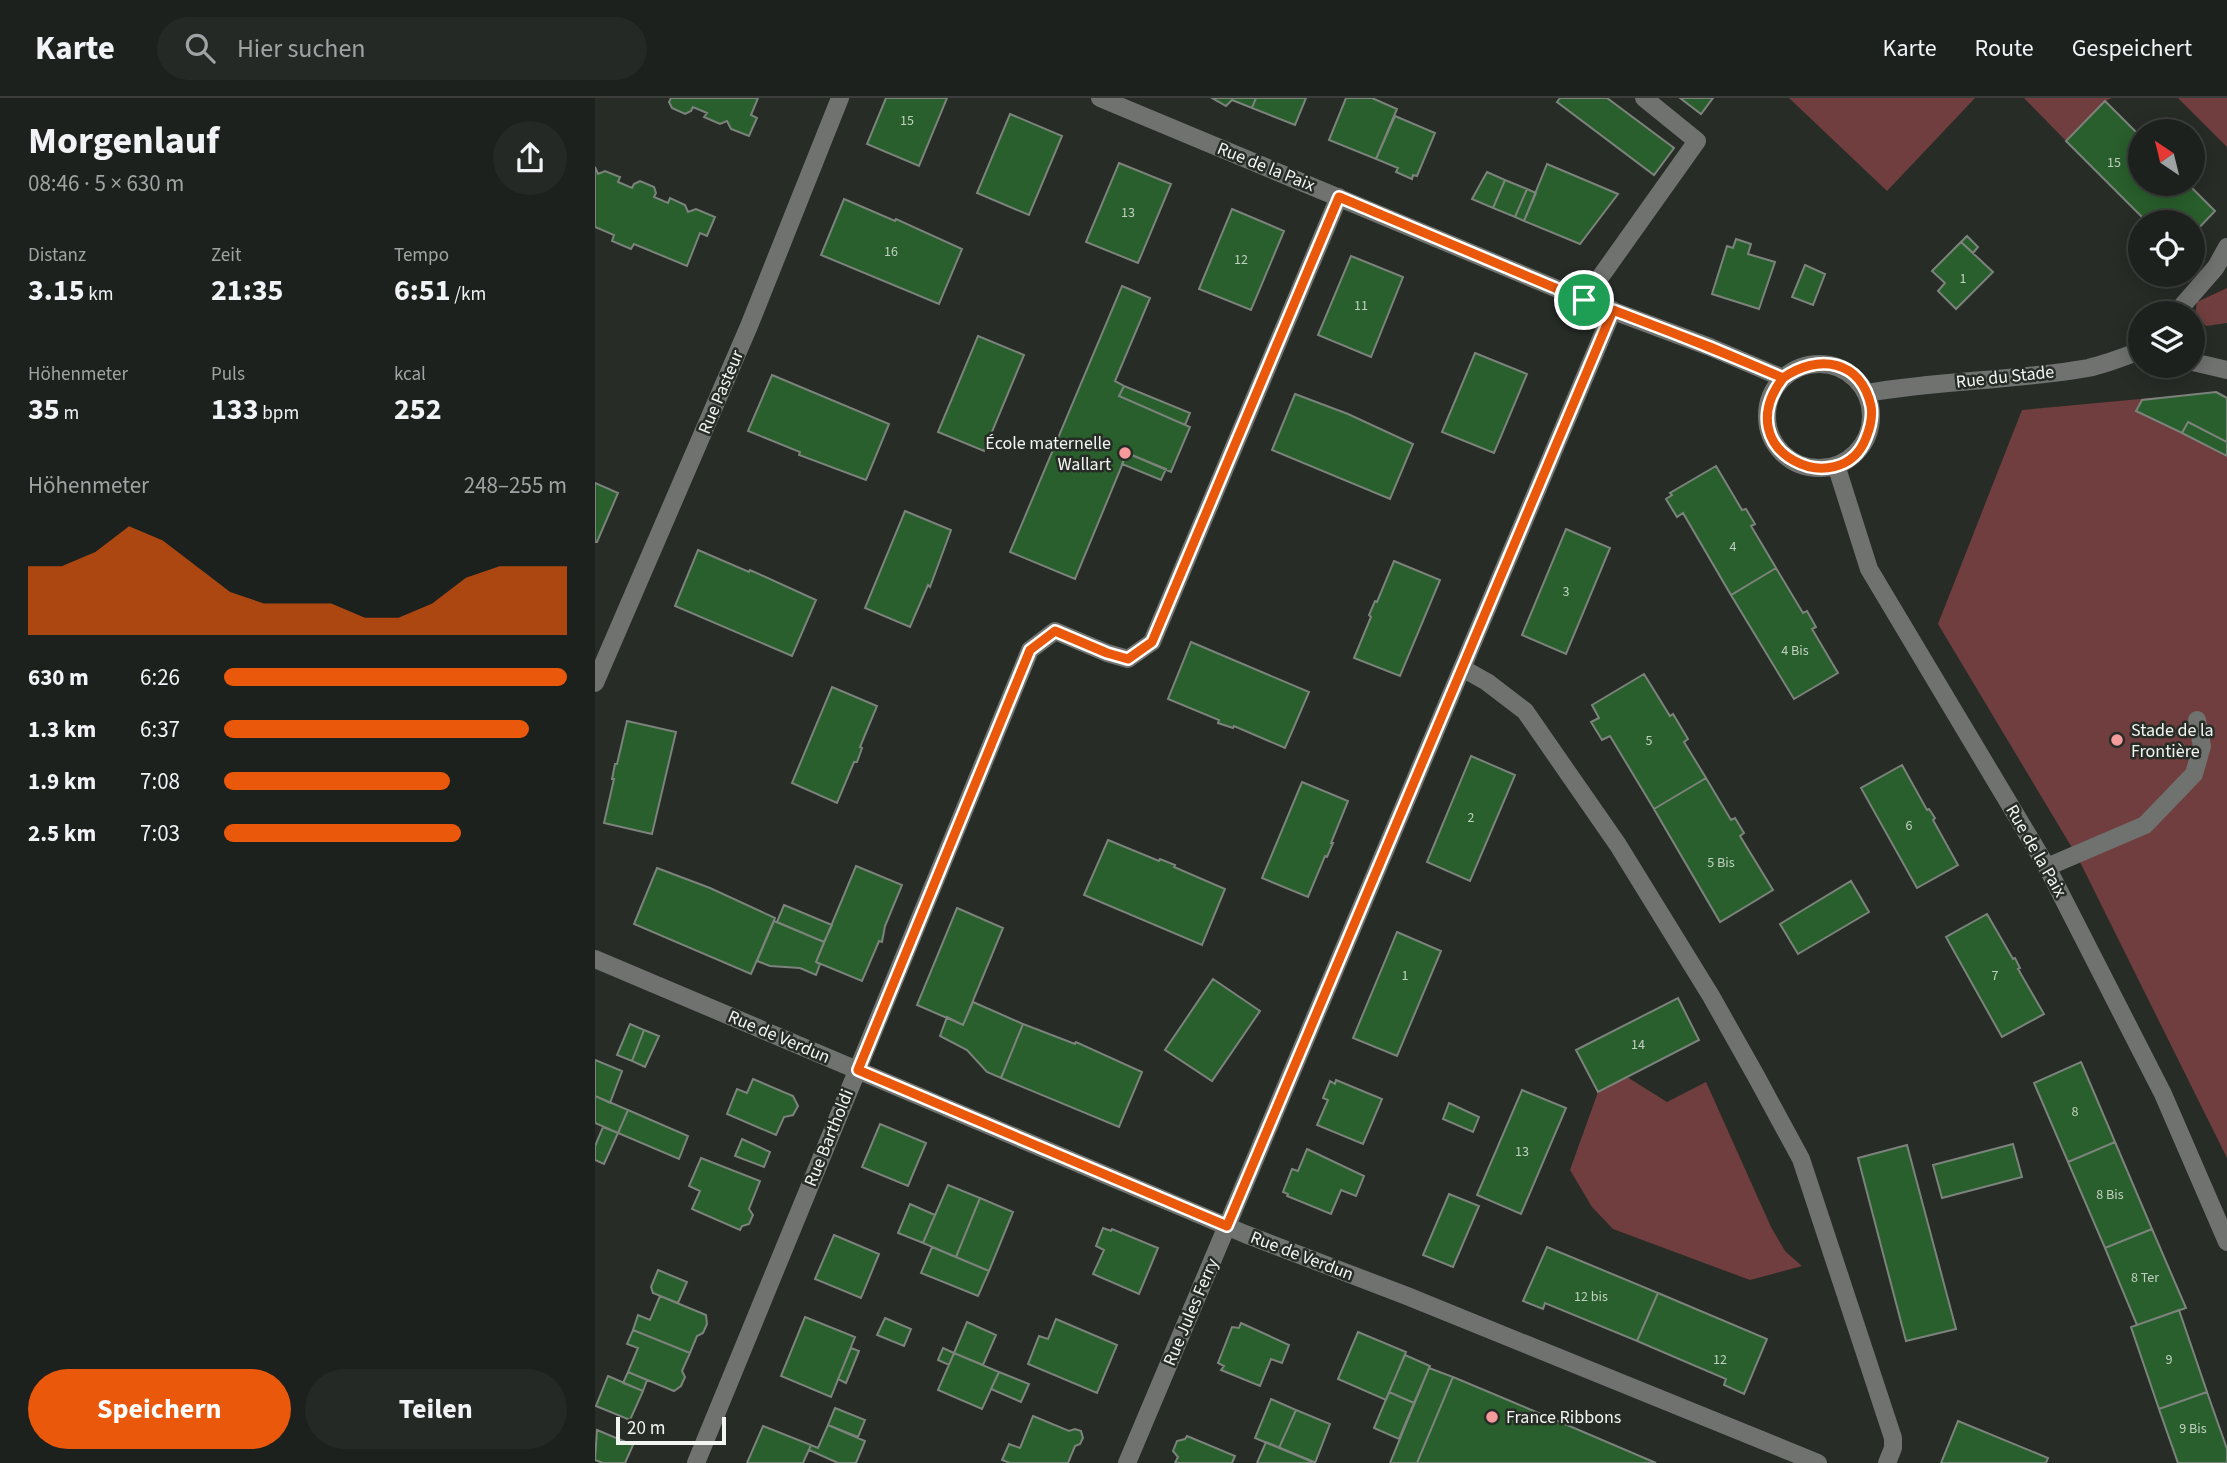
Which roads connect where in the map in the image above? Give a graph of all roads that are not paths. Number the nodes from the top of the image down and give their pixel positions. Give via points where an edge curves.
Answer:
1 (840, 98) edge
2 (1100, 98) edge
3 (1644, 98) edge
4 (1339, 197) junction
5 (2227, 247) edge
6 (2222, 266) edge
7 (1584, 300) junction
8 (2188, 301) edge
9 (1613, 310) junction
10 (2128, 355) edge
11 (2205, 365) edge
12 (2227, 370) edge
13 (1783, 378) junction
14 (1867, 393) junction
15 (1836, 466) junction
16 (1462, 668) junction
17 (595, 683) edge
18 (2197, 720) dead end
19 (2047, 867) junction
20 (595, 959) edge
21 (858, 1070) junction
22 (1227, 1226) junction
23 (2227, 1242) edge
24 (696, 1463) edge
25 (1127, 1463) edge
26 (1818, 1463) edge
27 (1887, 1463) edge

1 - 17 street, Rue Pasteur via 749,326
2 - 4 street, Rue de la Paix
3 - 7 street via 1697,141
4 - 7 street, Rue de la Paix
4 - 21 street, Rue Bartholdi via 1152,642 1128,659 1055,631 1030,650
5 - 6 street
6 - 8 street
7 - 9 street, Rue de la Paix
9 - 13 street, Rue de la Paix
9 - 16 street, Rue Jules Ferry
10 - 14 street, Rue du Stade via 2090,368
11 - 12 street
13 - 14 street via 1796,368 1829,363 1857,379
13 - 15 street via 1767,409 1774,443 1801,465
14 - 15 street via 1872,410 1864,444
15 - 19 street, Rue de la Paix via 1869,569
16 - 22 street, Rue Jules Ferry
16 - 27 street via 1525,711 1610,832 1711,996 1801,1159 1893,1438
18 - 19 street via 2202,746 2194,774 2145,825
19 - 23 street, Rue de la Paix via 2163,1094
20 - 21 street, Rue de Verdun
21 - 22 street, Rue de Verdun
21 - 24 street, Rue Bartholdi
22 - 25 street, Rue Jules Ferry
22 - 26 street, Rue de Verdun

